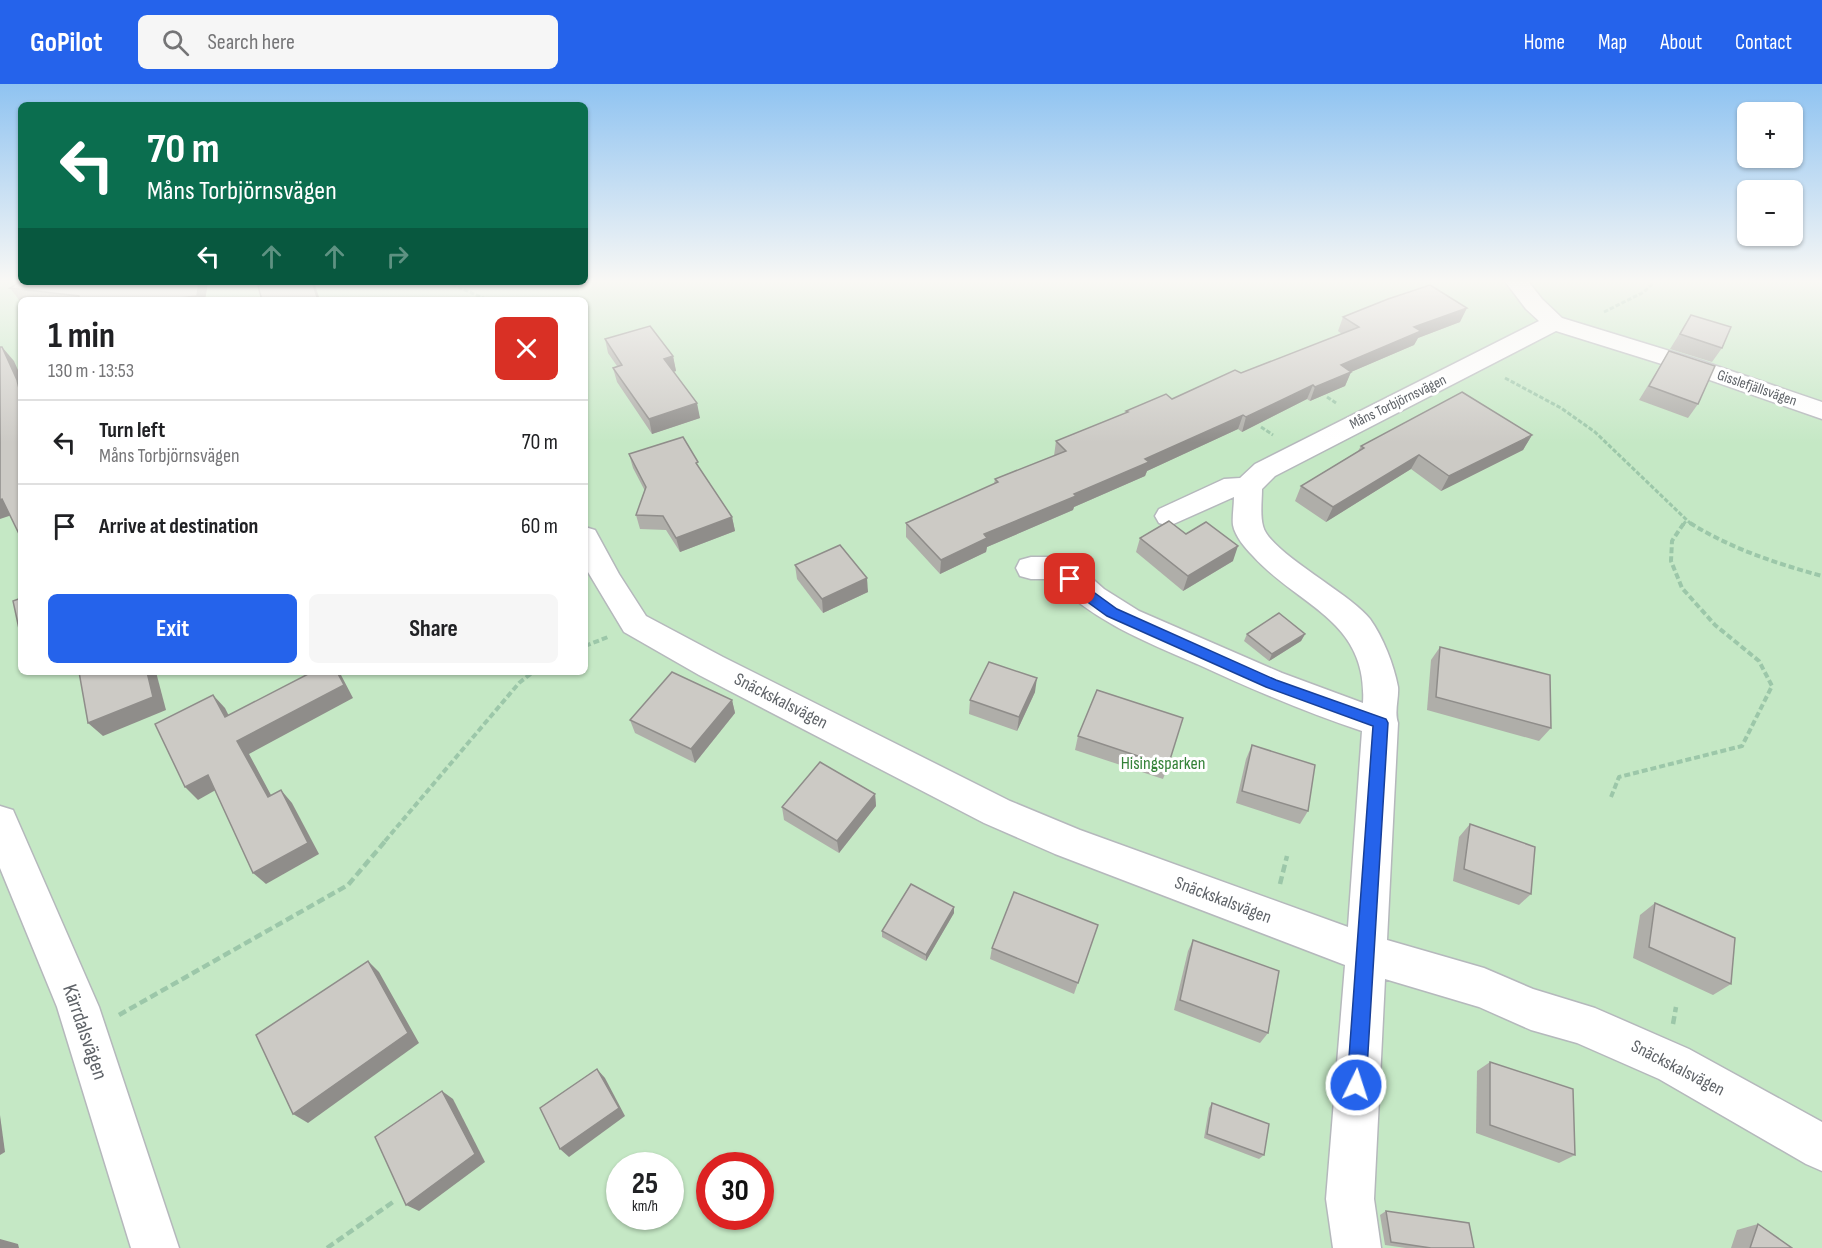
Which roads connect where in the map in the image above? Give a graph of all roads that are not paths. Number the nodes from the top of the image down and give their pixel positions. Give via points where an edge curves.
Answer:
1 (1547, 334) edge
2 (1593, 334) edge
3 (1822, 411) edge
4 (1248, 489) junction
5 (1169, 516) dead end
6 (588, 543) edge
7 (1031, 568) dead end
8 (1381, 723) junction
9 (0, 822) edge
10 (1365, 953) junction
11 (1822, 1148) edge
12 (155, 1248) edge
13 (1357, 1248) edge

1 - 4 street, Måns Torbjörnsvägen via 1477,363 1265,470
2 - 3 street, Gisslefjällsvägen
4 - 5 street via 1234,486
4 - 8 street via 1248,526 1256,541 1358,627 1371,652 1381,687
6 - 10 street, Snäckskalsvägen via 635,624 711,666 997,812
7 - 8 street via 1060,568 1080,590 1112,612 1271,684
8 - 10 street
9 - 12 street, Kärrdalsvägen via 87,1035
10 - 11 street, Snäckskalsvägen via 1484,988 1629,1043 1727,1092
10 - 13 street via 1350,1199

